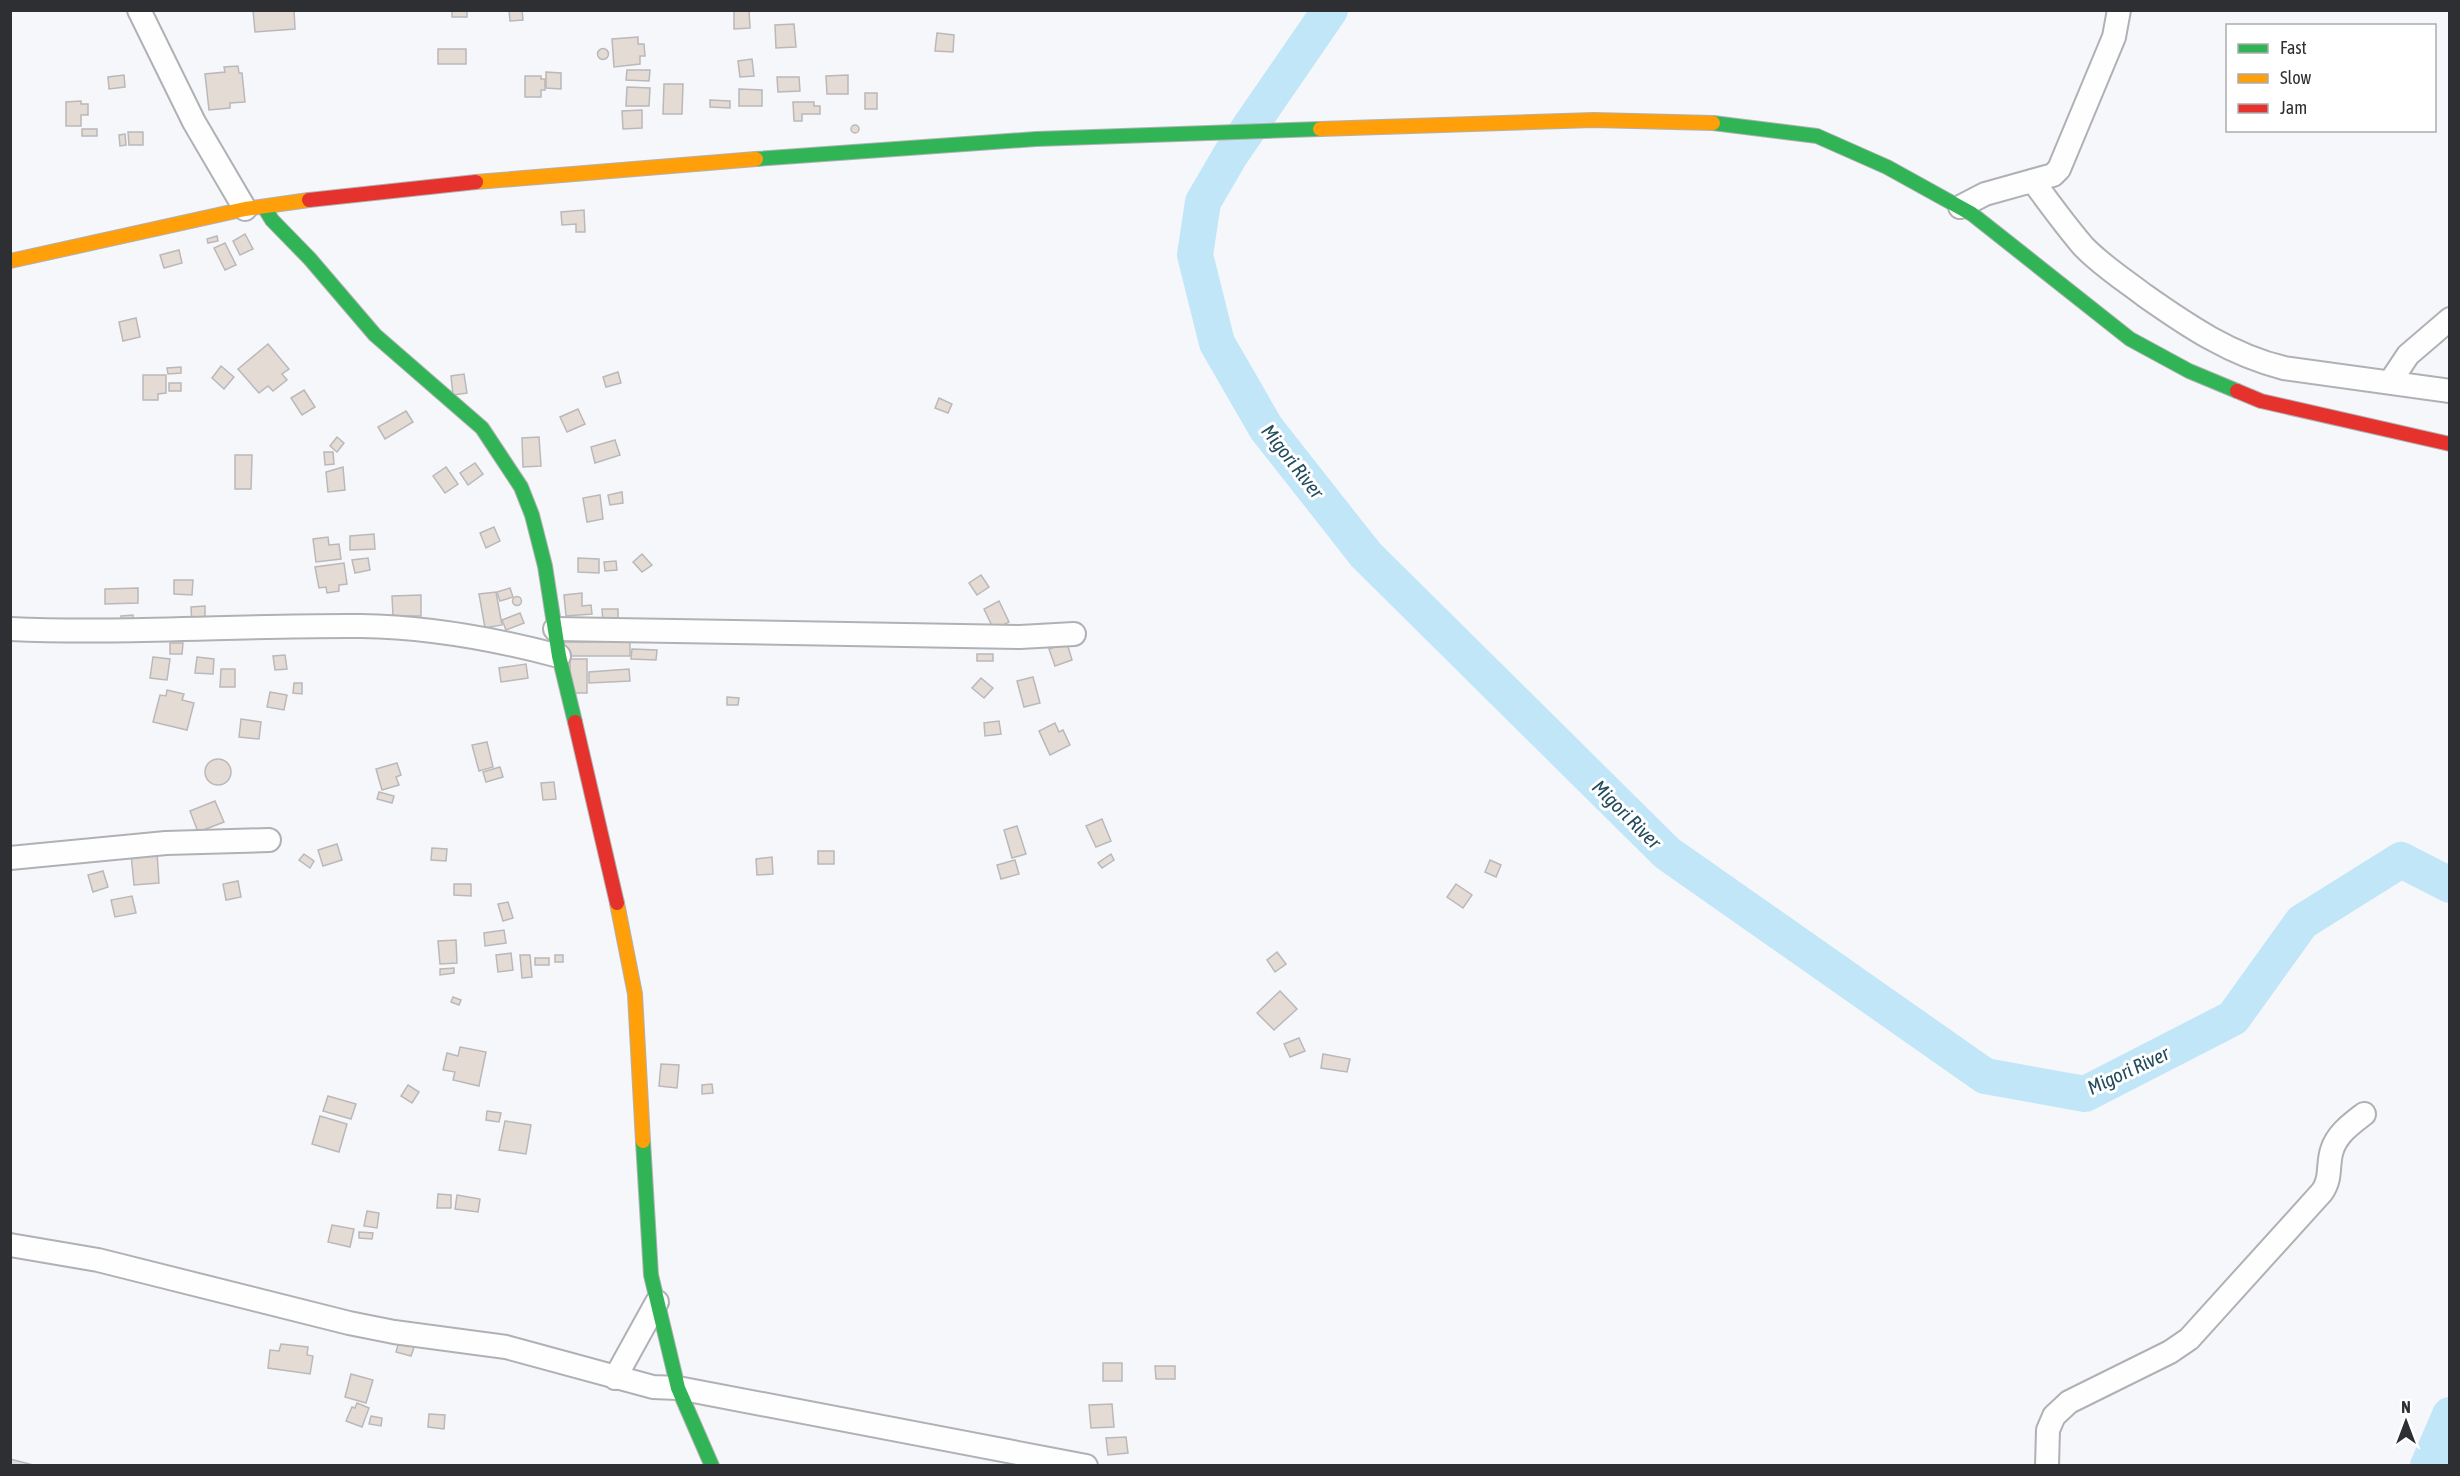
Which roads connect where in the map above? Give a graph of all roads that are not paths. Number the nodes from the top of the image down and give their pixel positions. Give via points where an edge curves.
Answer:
1 (139, 10) edge
2 (2119, 10) edge
3 (2032, 181) junction
4 (1960, 207) junction
5 (254, 208) junction
6 (10, 261) edge
7 (2450, 319) edge
8 (2390, 382) junction
9 (2450, 391) edge
10 (2450, 444) edge
11 (10, 629) edge
12 (555, 629) junction
13 (1074, 634) dead end
14 (559, 656) junction
15 (269, 840) dead end
16 (10, 858) edge
17 (2364, 1114) dead end
18 (10, 1245) edge
19 (657, 1302) junction
20 (615, 1378) junction
21 (678, 1388) junction
22 (712, 1466) edge
23 (1086, 1466) edge
24 (2047, 1466) edge

1 - 5 street via 194,122
2 - 3 street via 2114,37 2059,169 2053,176
3 - 4 street via 1985,194
3 - 8 street via 2099,261 2192,330 2263,363
4 - 5 street via 1887,167 1817,136 1731,123 1594,120 1036,139 542,175
4 - 10 street via 2130,339 2189,371 2261,401
5 - 6 street
5 - 12 street via 272,220 310,259 375,335 462,408 495,444 521,487 532,515
7 - 8 street via 2408,355
8 - 9 street
11 - 14 street via 362,626 455,634
12 - 13 street via 1020,637
12 - 14 street
14 - 19 street via 613,880 635,994 648,1241
15 - 16 street via 166,843
17 - 24 street via 2339,1136 2332,1150 2328,1184 2322,1192 2203,1327 2170,1352 2069,1402 2054,1416 2048,1430
18 - 20 street via 98,1260 360,1326 506,1347
19 - 20 street
19 - 21 street
20 - 21 street
21 - 22 street
21 - 23 street

